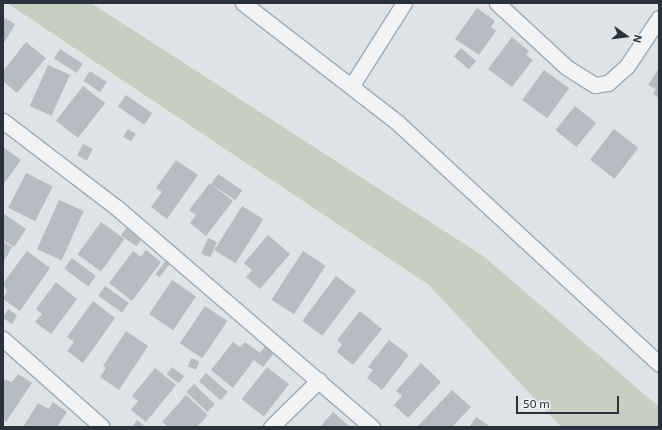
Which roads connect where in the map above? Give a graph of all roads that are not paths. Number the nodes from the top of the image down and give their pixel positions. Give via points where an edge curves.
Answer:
1 (243, 3) edge
2 (404, 3) edge
3 (497, 3) edge
4 (659, 18) edge
5 (352, 85) junction
6 (3, 122) edge
7 (3, 339) edge
8 (659, 364) edge
9 (319, 380) junction
10 (102, 427) edge
11 (271, 427) edge
12 (372, 427) edge

1 - 5 street
2 - 5 street
3 - 4 street via 566,67 594,85 608,83 627,66
5 - 8 street
6 - 9 street via 116,206
7 - 10 street
9 - 11 street
9 - 12 street

